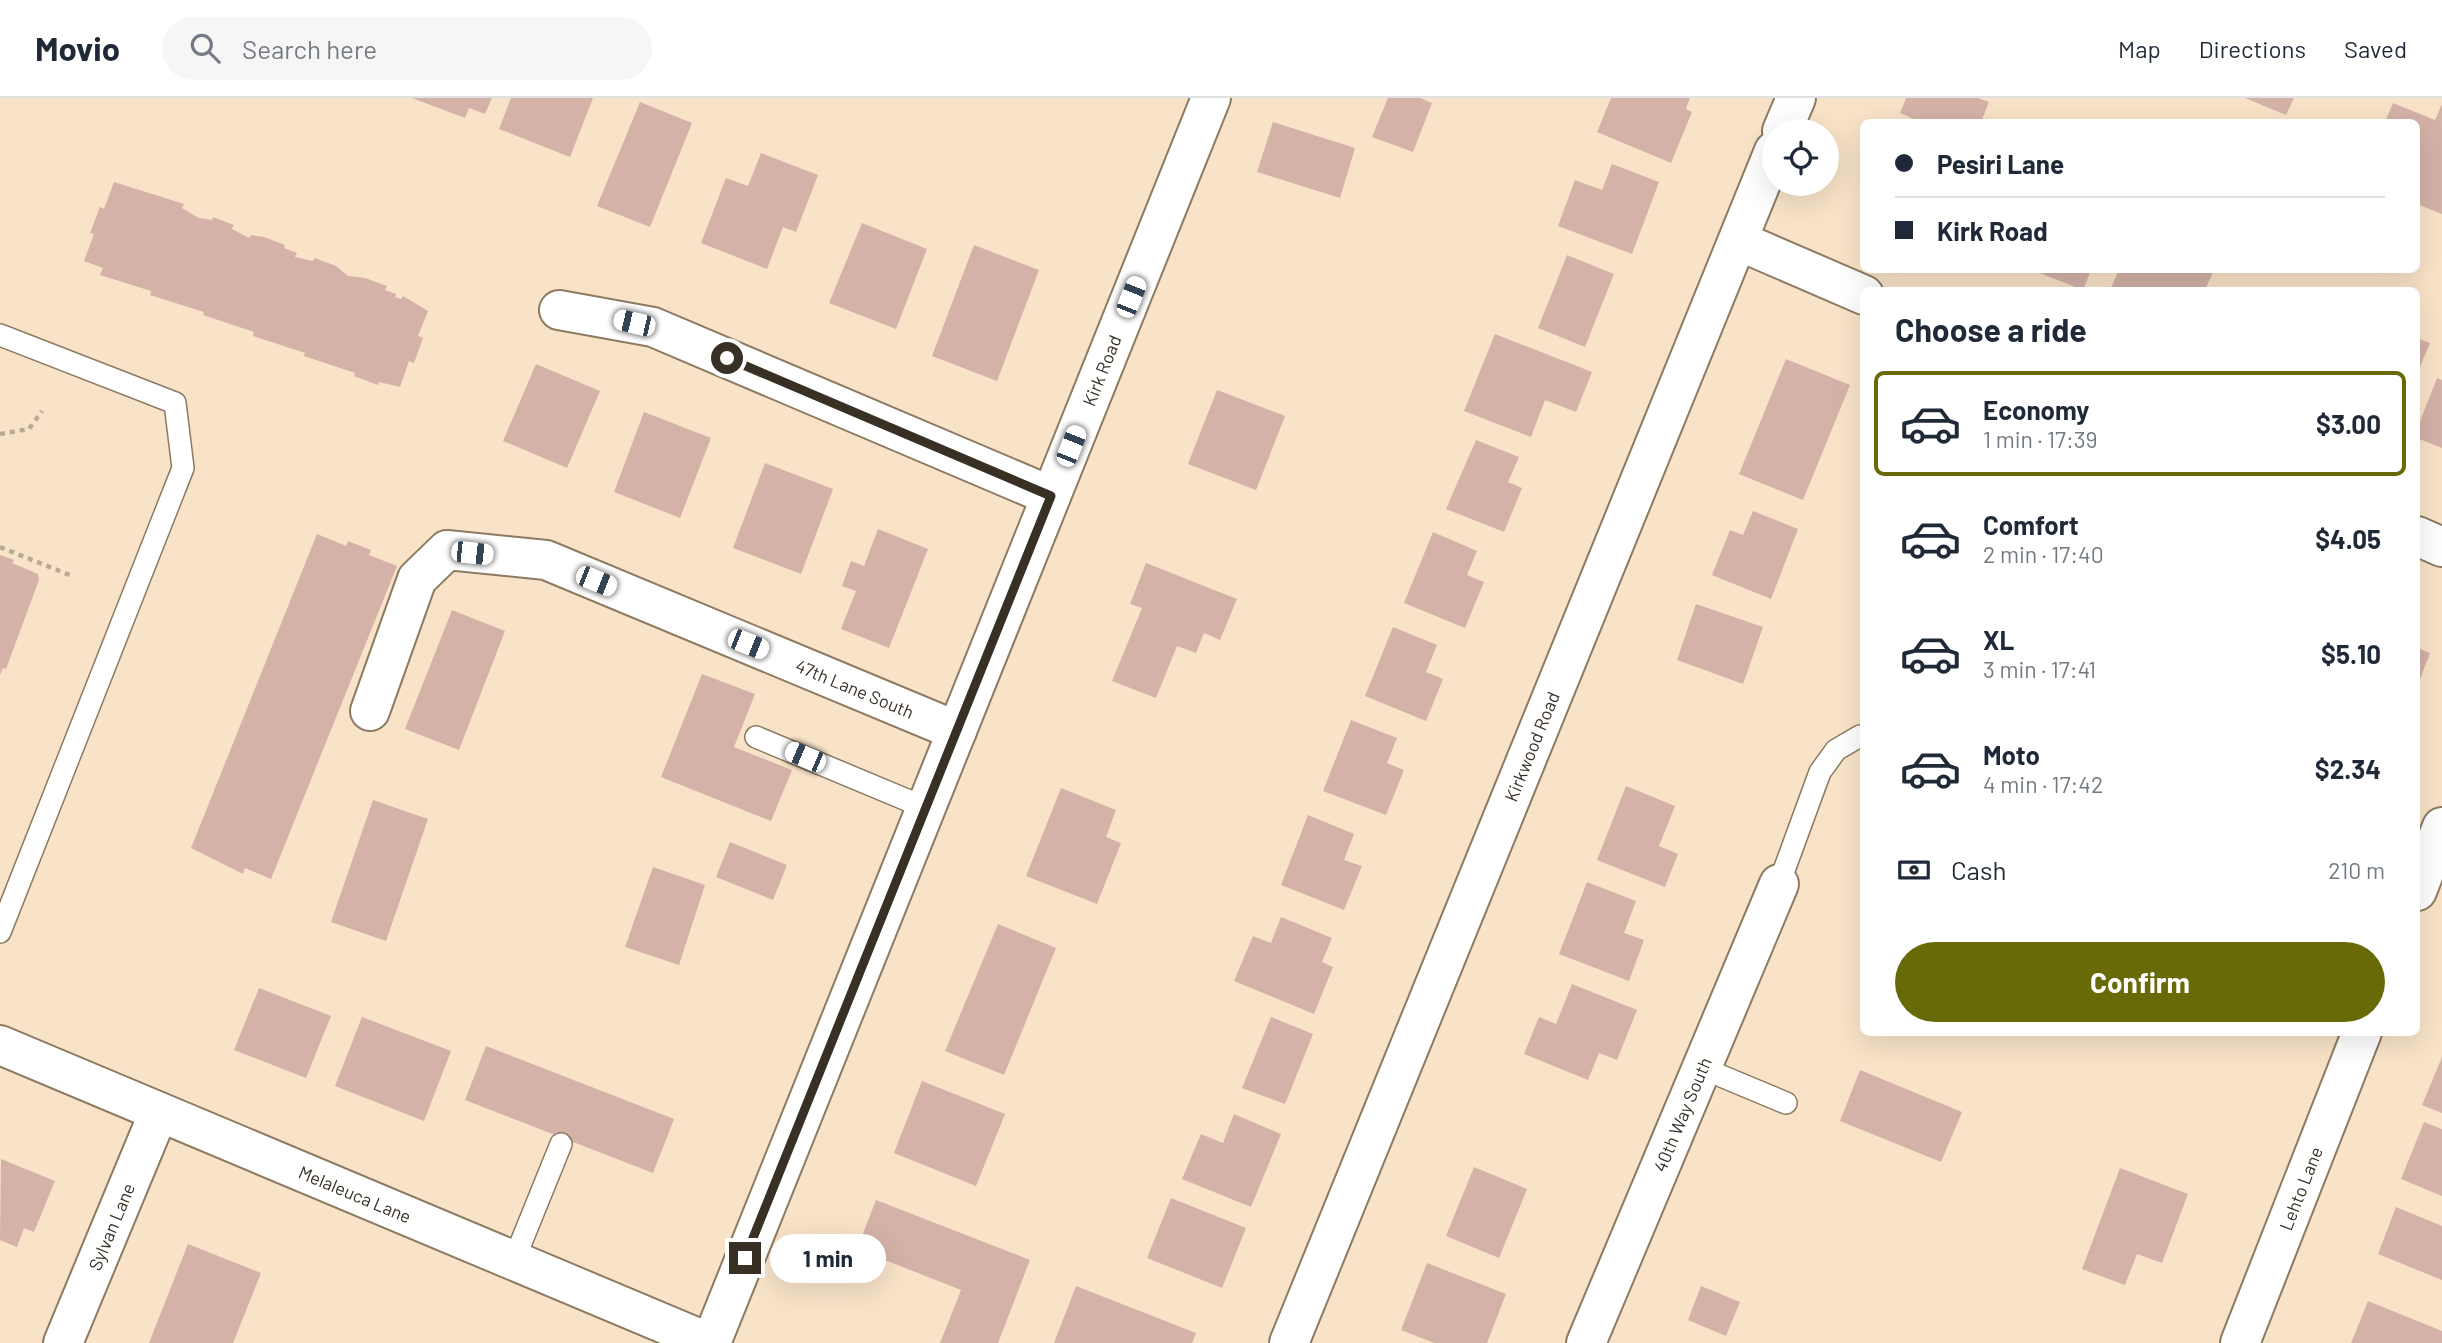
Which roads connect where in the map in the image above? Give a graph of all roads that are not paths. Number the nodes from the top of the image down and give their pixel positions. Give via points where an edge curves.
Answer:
1 (1211, 98) edge
2 (1796, 98) edge
3 (1787, 119) edge
4 (1762, 182) edge
5 (1739, 241) junction
6 (1860, 293) edge
7 (559, 310) dead end
8 (0, 335) edge
9 (1051, 496) junction
10 (2420, 537) edge
11 (2442, 547) edge
12 (370, 711) dead end
13 (957, 731) junction
14 (1860, 736) edge
15 (756, 737) dead end
16 (926, 808) junction
17 (2442, 827) edge
18 (2420, 883) edge
19 (1779, 884) joint
20 (0, 932) edge
21 (2360, 1036) edge
22 (0, 1045) edge
23 (1702, 1068) junction
24 (1786, 1103) dead end
25 (159, 1112) junction
26 (561, 1144) dead end
27 (514, 1261) junction
28 (63, 1343) edge
29 (710, 1343) edge
30 (1289, 1343) edge
31 (1586, 1343) edge
32 (2240, 1343) edge

1 - 9 street, Kirk Road
2 - 3 street
4 - 5 street, Kirkwood Road
5 - 6 street
5 - 30 street, Kirkwood Road
7 - 9 street via 653,327
8 - 20 lane via 175,403 183,468
9 - 13 street, Kirk Road
10 - 11 street
12 - 13 street, 47th Lane South via 417,579 447,550 546,560
13 - 16 street, Kirk Road
14 - 19 lane via 1836,750 1820,772
15 - 16 lane
16 - 29 street, Kirk Road
17 - 18 street
19 - 23 street, 40th Way South
21 - 32 street, Lehto Lane
22 - 25 street, Melaleuca Lane
23 - 24 lane
23 - 31 street, 40th Way South
25 - 27 street, Melaleuca Lane
25 - 28 street, Sylvan Lane
26 - 27 lane
27 - 29 street, Melaleuca Lane

